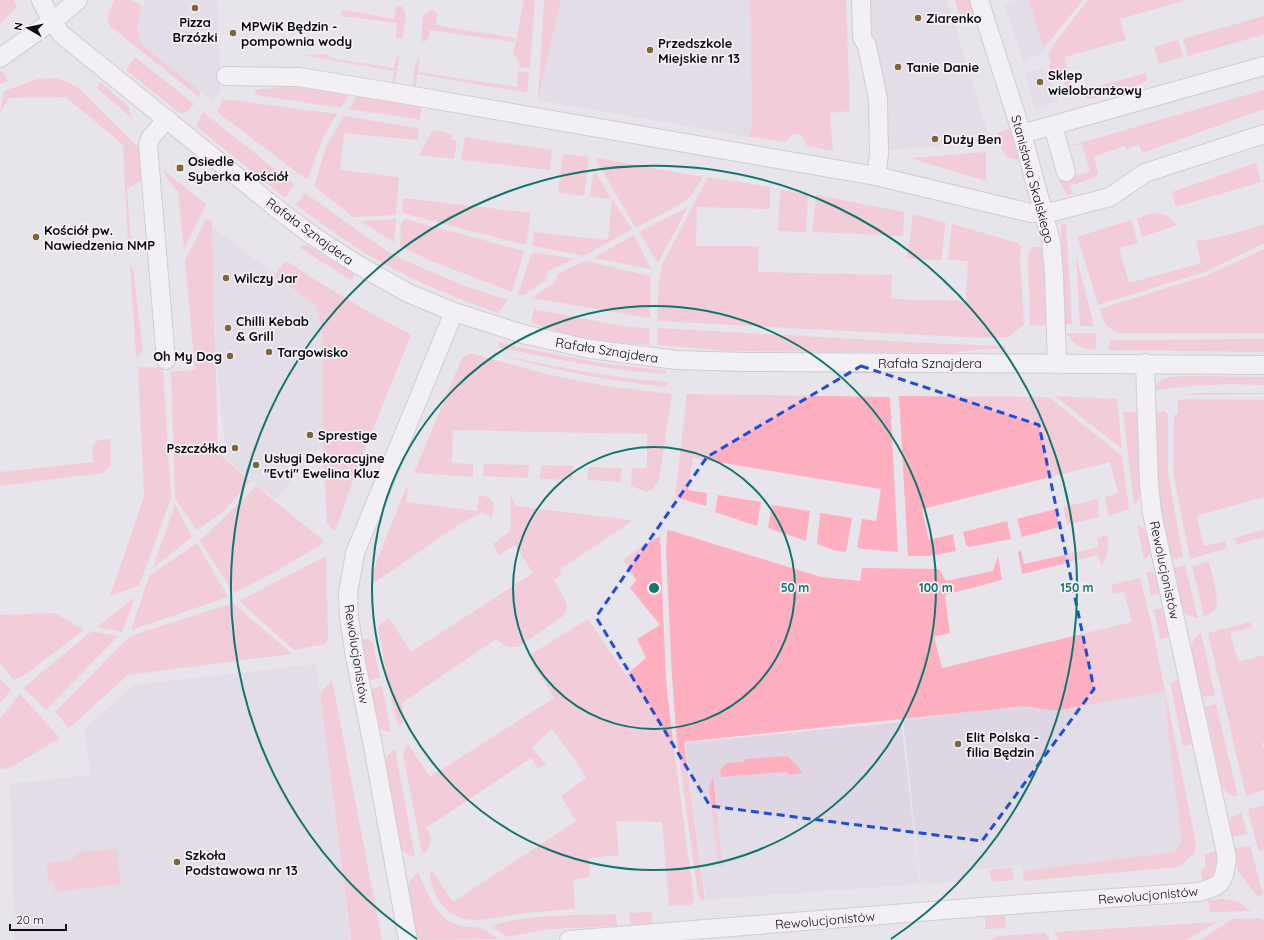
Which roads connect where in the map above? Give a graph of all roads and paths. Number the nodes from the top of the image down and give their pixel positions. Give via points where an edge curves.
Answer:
1 (41, 0) edge
2 (78, 0) edge
3 (861, 0) edge
4 (979, 0) edge
5 (52, 21) junction
6 (0, 58) edge
7 (1264, 66) edge
8 (226, 76) dead end
9 (167, 119) junction
10 (1053, 126) junction
11 (1022, 134) junction
12 (1264, 134) edge
13 (1066, 172) dead end
14 (876, 176) junction
15 (1045, 213) junction
16 (454, 312) junction
17 (166, 360) dead end
18 (1057, 363) junction
19 (1145, 363) junction
20 (1264, 365) edge
21 (408, 940) edge
22 (569, 940) edge

1 - 5 street, Rafała Sznajdera
2 - 5 street
3 - 14 street via 862,37 867,46 878,99 879,154
4 - 11 street, Stanisława Skalskiego
5 - 6 street
5 - 9 street, Rafała Sznajdera via 61,34
7 - 10 street
8 - 14 street via 299,77
9 - 16 street, Rafała Sznajdera via 327,246 386,281 425,301
9 - 17 street via 151,137 148,145
10 - 11 street
10 - 13 street
11 - 15 street, Stanisława Skalskiego
12 - 15 street via 1145,173 1110,197
14 - 15 street via 1021,212
15 - 18 street, Stanisława Skalskiego via 1053,260
16 - 18 street, Rafała Sznajdera via 523,334 565,344 670,360
16 - 21 street, Rewolucjonistów via 355,553 348,593 355,657
18 - 19 street, Rafała Sznajdera
19 - 20 street, Rafała Sznajdera
19 - 22 street, Rewolucjonistów via 1152,513 1227,858 1224,879 1214,888 1199,892

